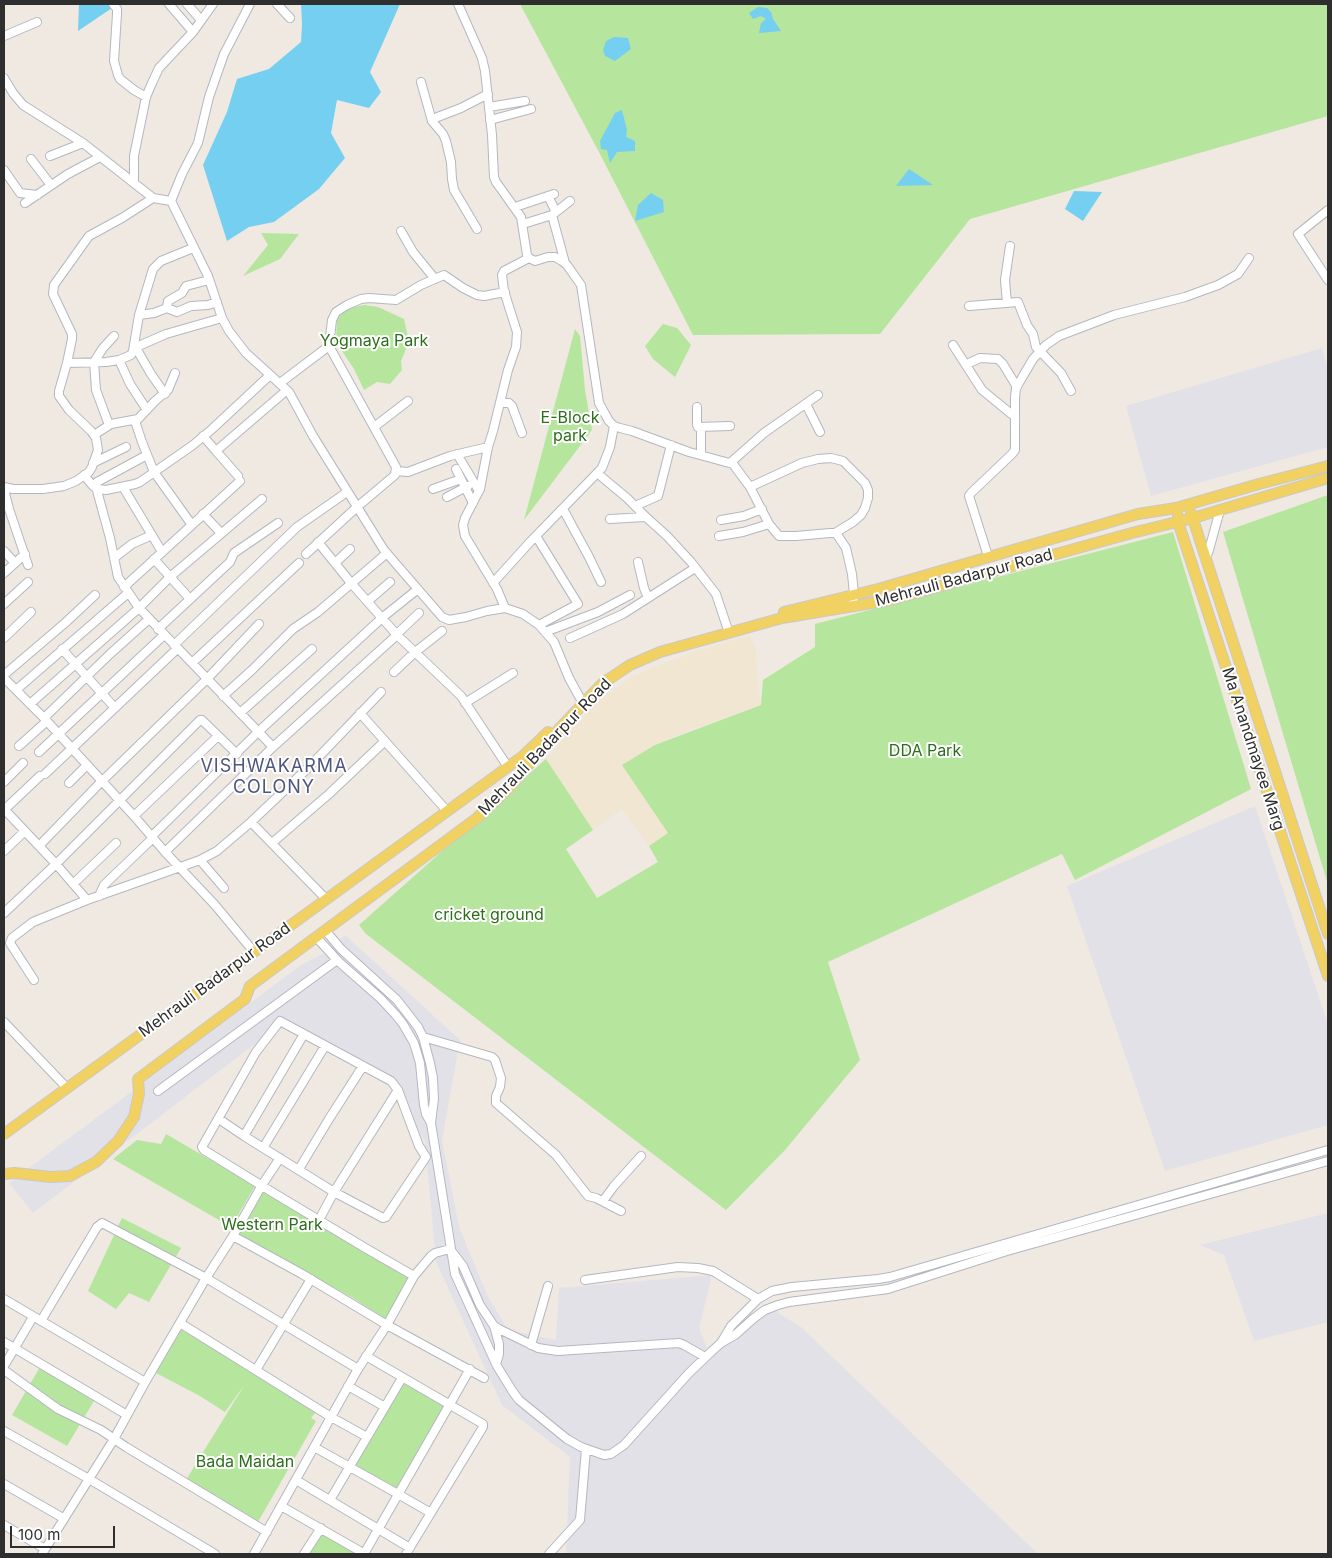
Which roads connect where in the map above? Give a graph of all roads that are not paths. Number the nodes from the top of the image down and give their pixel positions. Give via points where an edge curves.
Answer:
1 (113, 4) edge
2 (169, 4) edge
3 (188, 4) edge
4 (213, 4) edge
5 (250, 4) edge
6 (277, 4) edge
7 (458, 4) edge
8 (290, 18) dead end
9 (201, 20) junction
10 (37, 22) dead end
11 (193, 32) junction
12 (4, 36) edge
13 (4, 78) edge
14 (421, 82) dead end
15 (488, 94) junction
16 (146, 96) junction
17 (525, 101) dead end
18 (489, 107) junction
19 (531, 110) dead end
20 (490, 120) junction
21 (432, 121) junction
22 (83, 143) junction
23 (50, 156) dead end
24 (100, 157) junction
25 (31, 159) dead end
26 (4, 170) edge
27 (134, 181) junction
28 (51, 185) junction
29 (37, 195) junction
30 (153, 198) junction
31 (171, 201) junction
32 (570, 201) dead end
33 (25, 203) dead end
34 (515, 208) junction
35 (1328, 210) edge
36 (554, 214) junction
37 (523, 224) junction
38 (477, 229) dead end
39 (400, 231) dead end
40 (1010, 246) dead end
41 (193, 248) junction
42 (529, 258) junction
43 (1250, 258) dead end
44 (565, 263) junction
45 (435, 279) junction
46 (209, 280) junction
47 (1328, 280) edge
48 (505, 292) junction
49 (217, 302) junction
50 (1007, 303) junction
51 (969, 306) dead end
52 (167, 308) junction
53 (139, 315) junction
54 (222, 318) junction
55 (114, 336) dead end
56 (953, 345) dead end
57 (329, 346) junction
58 (135, 348) junction
59 (1041, 351) junction
60 (119, 360) junction
61 (94, 362) junction
62 (67, 363) junction
63 (967, 364) junction
64 (176, 373) dead end
65 (270, 375) junction
66 (280, 383) junction
67 (1017, 387) junction
68 (287, 390) junction
69 (1071, 391) dead end
70 (165, 394) junction
71 (818, 395) dead end
72 (408, 401) dead end
73 (500, 403) junction
74 (806, 404) junction
75 (697, 407) dead end
76 (147, 410) junction
77 (1015, 417) junction
78 (134, 421) junction
79 (109, 425) junction
80 (614, 426) junction
81 (730, 426) dead end
82 (374, 427) junction
83 (698, 427) junction
84 (820, 432) dead end
85 (522, 434) dead end
86 (94, 435) junction
87 (204, 436) junction
88 (671, 445) junction
89 (126, 447) dead end
90 (488, 447) junction
91 (216, 450) junction
92 (457, 454) junction
93 (147, 455) junction
94 (701, 455) junction
95 (730, 463) junction
96 (93, 464) junction
97 (1328, 466) edge
98 (456, 469) dead end
99 (396, 471) junction
100 (154, 472) junction
101 (597, 473) junction
102 (84, 475) junction
103 (1328, 478) edge
104 (461, 479) junction
105 (474, 483) junction
106 (96, 487) junction
107 (123, 487) junction
108 (750, 487) junction
109 (4, 488) edge
110 (466, 488) junction
111 (433, 489) dead end
112 (347, 492) junction
113 (479, 492) junction
114 (447, 496) dead end
115 (262, 498) dead end
116 (473, 503) junction
117 (1189, 504) junction
118 (635, 506) junction
119 (357, 507) junction
120 (1176, 508) junction
121 (563, 509) junction
122 (762, 509) junction
123 (1220, 510) junction
124 (6, 511) edge
125 (203, 514) junction
126 (645, 517) junction
127 (1193, 518) junction
128 (610, 519) dead end
129 (720, 520) dead end
130 (1178, 522) junction
131 (278, 523) dead end
132 (769, 524) junction
133 (192, 525) junction
134 (221, 533) junction
135 (835, 533) junction
136 (152, 535) junction
137 (536, 536) junction
138 (720, 536) dead end
139 (318, 542) junction
140 (350, 549) dead end
141 (4, 551) edge
142 (162, 552) junction
143 (387, 553) junction
144 (25, 554) junction
145 (306, 554) dead end
146 (988, 556) junction
147 (114, 558) junction
148 (1206, 558) junction
149 (154, 559) junction
150 (638, 562) dead end
151 (15, 563) junction
152 (299, 563) dead end
153 (335, 563) junction
154 (28, 565) dead end
155 (695, 568) junction
156 (4, 573) edge
157 (170, 577) junction
158 (28, 582) dead end
159 (390, 582) dead end
160 (601, 582) dead end
161 (351, 583) junction
162 (493, 583) junction
163 (418, 589) junction
164 (126, 590) junction
165 (854, 594) junction
166 (630, 595) dead end
167 (95, 596) dead end
168 (648, 598) junction
169 (190, 599) junction
170 (368, 601) junction
171 (4, 604) edge
172 (853, 606) junction
173 (139, 608) junction
174 (506, 608) junction
175 (31, 612) dead end
176 (419, 612) dead end
177 (383, 618) junction
178 (149, 619) junction
179 (259, 624) dead end
180 (539, 625) junction
181 (158, 628) junction
182 (728, 630) junction
183 (442, 631) dead end
184 (545, 632) junction
185 (164, 635) junction
186 (397, 635) junction
187 (4, 638) edge
188 (570, 638) dead end
189 (175, 647) junction
190 (62, 649) junction
191 (312, 649) dead end
192 (414, 653) junction
193 (192, 663) junction
194 (76, 664) junction
195 (394, 672) dead end
196 (513, 673) dead end
197 (4, 676) edge
198 (88, 676) junction
199 (207, 679) junction
200 (16, 690) junction
201 (382, 692) dead end
202 (102, 693) junction
203 (223, 696) junction
204 (580, 698) junction
205 (465, 703) junction
206 (30, 704) junction
207 (115, 708) junction
208 (240, 713) junction
209 (360, 713) junction
210 (45, 720) junction
211 (258, 732) junction
212 (58, 734) junction
213 (218, 736) junction
214 (385, 741) junction
215 (20, 746) dead end
216 (273, 747) junction
217 (72, 748) junction
218 (40, 752) dead end
219 (237, 754) junction
220 (526, 760) junction
221 (23, 763) dead end
222 (87, 765) junction
223 (508, 767) junction
224 (102, 781) junction
225 (4, 782) edge
226 (69, 782) dead end
227 (120, 801) junction
228 (4, 811) edge
229 (447, 811) junction
230 (134, 816) junction
231 (251, 822) junction
232 (25, 831) junction
233 (153, 837) junction
234 (116, 843) dead end
235 (272, 843) junction
236 (39, 846) junction
237 (4, 851) edge
238 (165, 852) junction
239 (200, 860) junction
240 (56, 864) junction
241 (179, 866) junction
242 (74, 884) junction
243 (224, 888) dead end
244 (99, 896) junction
245 (326, 899) junction
246 (87, 900) junction
247 (4, 913) edge
248 (325, 930) junction
249 (1328, 934) edge
250 (316, 937) junction
251 (254, 952) junction
252 (337, 960) junction
253 (1328, 976) edge
254 (34, 980) dead end
255 (273, 1006) junction
256 (280, 1021) junction
257 (4, 1022) edge
258 (304, 1034) junction
259 (423, 1037) junction
260 (325, 1046) junction
261 (363, 1066) junction
262 (67, 1088) junction
263 (158, 1090) dead end
264 (398, 1090) junction
265 (219, 1119) junction
266 (431, 1123) junction
267 (4, 1134) edge
268 (244, 1136) junction
269 (263, 1148) junction
270 (1328, 1150) edge
271 (642, 1156) dead end
272 (280, 1158) junction
273 (1328, 1161) edge
274 (299, 1170) junction
275 (4, 1174) edge
276 (262, 1185) junction
277 (334, 1192) junction
278 (603, 1201) junction
279 (621, 1211) dead end
280 (319, 1220) junction
281 (233, 1236) junction
282 (450, 1249) junction
283 (414, 1276) junction
284 (206, 1278) junction
285 (311, 1279) junction
286 (585, 1280) dead end
287 (548, 1286) dead end
288 (4, 1299) edge
289 (758, 1299) junction
290 (34, 1317) junction
291 (41, 1321) junction
292 (180, 1323) junction
293 (283, 1324) junction
294 (387, 1325) junction
295 (494, 1326) junction
296 (4, 1342) edge
297 (721, 1343) junction
298 (531, 1345) junction
299 (15, 1348) junction
300 (366, 1356) junction
301 (705, 1357) junction
302 (496, 1364) junction
303 (4, 1368) edge
304 (358, 1368) junction
305 (470, 1369) junction
306 (256, 1370) junction
307 (402, 1378) junction
308 (484, 1378) dead end
309 (145, 1382) junction
310 (348, 1386) junction
311 (450, 1404) junction
312 (385, 1407) junction
313 (127, 1416) junction
314 (331, 1417) junction
315 (4, 1431) edge
316 (367, 1438) junction
317 (114, 1439) junction
318 (314, 1447) junction
319 (586, 1449) junction
320 (350, 1467) junction
321 (89, 1479) junction
322 (296, 1480) junction
323 (4, 1484) edge
324 (398, 1494) junction
325 (330, 1500) junction
326 (281, 1506) junction
327 (430, 1513) junction
328 (63, 1518) junction
329 (4, 1525) edge
330 (320, 1528) junction
331 (379, 1529) junction
332 (267, 1532) junction
333 (408, 1551) edge
334 (43, 1552) edge
335 (215, 1554) edge
336 (254, 1554) edge
337 (304, 1554) edge
338 (364, 1554) edge
339 (549, 1554) edge

1 - 16 street via 117,14 114,61 118,75
2 - 11 street
3 - 9 street
4 - 9 street
5 - 31 street via 224,54 198,144
6 - 8 street
7 - 15 street via 482,58
9 - 11 street
10 - 12 street
11 - 16 street via 159,68
13 - 22 street via 23,105
14 - 21 street
15 - 18 street
15 - 21 street
16 - 27 street via 134,156
17 - 18 street
18 - 20 street
19 - 20 street
20 - 34 street via 494,177
21 - 38 street via 446,141 454,190
22 - 23 street
22 - 24 street
24 - 27 street
24 - 28 street
25 - 28 street
26 - 29 street via 20,193
27 - 30 street
28 - 29 street
29 - 33 street
30 - 31 street
30 - 62 street via 89,236 54,285 53,294 72,334
31 - 41 street
32 - 36 street
34 - 36 street via 551,195
34 - 37 street
35 - 47 street via 1298,234
36 - 37 street
36 - 44 street
37 - 42 street
39 - 45 street
40 - 50 street via 1005,280
41 - 46 street
41 - 53 street via 155,265
42 - 44 street via 535,261 555,257
42 - 48 street via 503,273
43 - 59 street via 1238,274 1218,285 1099,321 1059,336
44 - 80 street via 581,286 599,403
45 - 48 street via 446,276 481,296
45 - 57 street via 396,300 362,299 341,308 334,316
46 - 49 street
46 - 52 street via 186,286 182,293 168,301
48 - 73 street via 517,340
49 - 52 street via 177,312
49 - 54 street
50 - 51 street
50 - 59 street via 1018,302 1036,347
52 - 53 street
53 - 58 street
54 - 58 street via 166,334
54 - 65 street via 238,344
55 - 61 street
56 - 63 street
57 - 66 street
57 - 82 street
58 - 60 street via 131,355
58 - 70 street
59 - 67 street
59 - 69 street
60 - 61 street
60 - 76 street
61 - 62 street
61 - 79 street via 96,390
62 - 86 street via 59,396 68,410
63 - 67 street via 984,357 998,359
63 - 77 street via 985,394
64 - 70 street
65 - 66 street
65 - 87 street
66 - 68 street
67 - 77 street
68 - 91 street
68 - 112 street
70 - 76 street
71 - 74 street
72 - 82 street
73 - 85 street via 512,406
73 - 90 street
74 - 84 street
74 - 95 street via 764,433
75 - 83 street
76 - 78 street
77 - 146 street via 1012,454 970,496
78 - 79 street
78 - 93 street
79 - 86 street
80 - 88 street
80 - 101 street via 607,457
81 - 83 street
82 - 99 street
83 - 94 street via 701,430
86 - 96 street via 98,450
87 - 91 street
87 - 100 street
88 - 94 street
88 - 118 street via 658,496
89 - 96 street
90 - 92 street
90 - 113 street
91 - 125 street via 239,479
92 - 99 street via 408,472
92 - 105 street
93 - 100 street
93 - 106 street via 99,480
94 - 95 street
95 - 108 street
96 - 102 street
97 - 117 main road, Mehrauli Badarpur Road
98 - 104 street
99 - 119 street
100 - 107 street via 135,484
100 - 133 street
101 - 118 street
101 - 121 street
102 - 106 street
102 - 109 street via 64,486
103 - 123 main road, Mehrauli Badarpur Road
104 - 110 street
104 - 111 street
105 - 110 street
105 - 113 street
106 - 107 street via 106,490
106 - 147 street
107 - 136 street
108 - 122 street
108 - 135 street via 802,463 831,458 843,461 865,484 868,498 861,515
109 - 124 street
110 - 114 street
110 - 116 street
112 - 119 street
112 - 189 street via 297,527
113 - 116 street
115 - 134 street
116 - 162 street via 465,518 464,531
117 - 120 main road, Mehrauli Badarpur Road
117 - 127 main road, Ma Anandmayee Marg
118 - 126 street
119 - 139 street
119 - 143 street
120 - 130 main road, Ma Anandmayee Marg
120 - 146 main road, Mehrauli Badarpur Road via 1138,514
121 - 137 street
121 - 160 street
122 - 129 street
122 - 132 street
123 - 127 main road, Mehrauli Badarpur Road
123 - 148 street
124 - 144 street
125 - 133 street
125 - 134 street
126 - 128 street
126 - 155 street via 679,547
127 - 130 main road, Mehrauli Badarpur Road
127 - 148 main road, Ma Anandmayee Marg
130 - 172 main road, Mehrauli Badarpur Road via 890,600
130 - 253 main road, Ma Anandmayee Marg
131 - 169 street via 234,553 230,562
132 - 135 street via 782,537
132 - 138 street
133 - 142 street
134 - 157 street
135 - 165 street via 846,548
136 - 142 street
136 - 147 street via 132,544
137 - 162 street
137 - 180 street via 578,604
139 - 145 street
139 - 153 street
140 - 153 street
141 - 151 street
142 - 149 street
143 - 161 street
143 - 163 street
144 - 151 street
144 - 154 street
146 - 165 main road, Mehrauli Badarpur Road
147 - 164 street via 118,577
148 - 249 main road, Ma Anandmayee Marg
149 - 157 street
149 - 164 street
150 - 168 street
151 - 156 street
152 - 193 street
153 - 161 street
155 - 168 street
155 - 182 street via 716,594
157 - 169 street
157 - 173 street
158 - 171 street
159 - 170 street
161 - 170 street
161 - 203 street via 293,629
162 - 174 street
163 - 174 street via 445,619
163 - 177 street
164 - 173 street
164 - 190 street
165 - 172 street
165 - 182 main road, Mehrauli Badarpur Road
166 - 184 street via 598,612
167 - 197 street
168 - 188 street via 614,619
169 - 181 street
170 - 177 street
172 - 182 main road, Mehrauli Badarpur Road
173 - 178 street
173 - 194 street
174 - 180 street
175 - 187 street
176 - 186 street
177 - 186 street
177 - 211 street
178 - 181 street
178 - 198 street
179 - 199 street
180 - 184 street
181 - 185 street
182 - 204 main road, Mehrauli Badarpur Road via 652,648 629,658 610,669
182 - 220 main road, Mehrauli Badarpur Road via 652,655 616,673
183 - 192 street
184 - 204 street via 554,642
185 - 189 street
185 - 202 street
186 - 192 street
186 - 216 street
189 - 193 street
189 - 207 street
190 - 194 street
190 - 200 street
191 - 208 street
192 - 195 street
192 - 205 street
193 - 199 street
194 - 198 street
194 - 206 street
196 - 205 street
197 - 200 street
198 - 202 street
198 - 210 street
199 - 203 street
199 - 224 street
200 - 206 street
201 - 209 street
202 - 207 street
202 - 212 street
203 - 208 street
204 - 220 main road, Mehrauli Badarpur Road
205 - 223 street
206 - 210 street
207 - 217 street
208 - 211 street
209 - 214 street
209 - 231 street
210 - 212 street
210 - 215 street
211 - 216 street
211 - 219 street
212 - 217 street
212 - 218 street
213 - 219 street
213 - 227 street via 200,720
213 - 230 street
214 - 229 street
214 - 235 street
216 - 238 street
217 - 222 street
217 - 228 street
219 - 233 street
220 - 223 main road, Mehrauli Badarpur Road
220 - 248 main road, Mehrauli Badarpur Road via 509,788 477,818
221 - 225 street
222 - 224 street
222 - 226 street
223 - 229 main road, Mehrauli Badarpur Road
224 - 227 street
224 - 236 street
227 - 230 street
227 - 240 street
228 - 232 street
229 - 245 main road, Mehrauli Badarpur Road
230 - 233 street
231 - 235 street
231 - 239 street via 217,851
232 - 236 street
232 - 237 street
233 - 238 street
233 - 244 street via 104,885
234 - 242 street
235 - 245 street
236 - 240 street
238 - 241 street
239 - 241 street
239 - 243 street
240 - 242 street
240 - 247 street
241 - 244 street
241 - 251 street
242 - 246 street
244 - 246 street
245 - 251 main road, Mehrauli Badarpur Road
246 - 254 street via 33,922 12,938 10,944
248 - 250 main road, Mehrauli Badarpur Road
248 - 259 street via 404,1008
250 - 252 street
250 - 275 main road, Mehrauli Badarpur Road via 250,986 245,999 138,1079 139,1094 134,1117 118,1141 96,1162 70,1176
251 - 262 main road, Mehrauli Badarpur Road
252 - 255 street
252 - 266 street via 390,1009 410,1035 420,1063 424,1104
255 - 256 street
255 - 263 street
256 - 258 street
256 - 265 street via 256,1052
257 - 262 street
258 - 260 street
258 - 268 street
259 - 266 street via 433,1078
259 - 278 street via 492,1057 500,1078 496,1103 556,1155 588,1196
260 - 261 street
260 - 269 street
261 - 264 street via 391,1081
261 - 274 street
262 - 267 main road, Mehrauli Badarpur Road
264 - 277 street
264 - 277 street via 418,1146 426,1157 385,1218
265 - 268 street
265 - 276 street via 202,1149
266 - 282 street
268 - 269 street
269 - 272 street
270 - 289 street via 890,1276 792,1287 772,1291
271 - 278 street
272 - 274 street
272 - 276 street
273 - 297 street via 963,1264 884,1290 778,1305 765,1310
274 - 277 street
276 - 280 street
276 - 281 street
277 - 280 street
278 - 279 street
280 - 283 street
281 - 284 street
281 - 285 street
282 - 283 street via 435,1253
282 - 295 street
282 - 302 street via 461,1290
283 - 294 street
284 - 291 street via 102,1223 97,1226
284 - 292 street
284 - 293 street
285 - 293 street
285 - 294 street
286 - 289 street via 678,1267 698,1268 713,1271
287 - 298 street
288 - 290 street
289 - 297 street via 730,1326
290 - 291 street
290 - 299 street
291 - 309 street
292 - 306 street
292 - 309 street
293 - 304 street
293 - 306 street
294 - 300 street
294 - 305 street
295 - 298 street
295 - 302 street via 499,1344
296 - 299 street
297 - 301 street
298 - 301 street via 558,1351 679,1343
299 - 303 street
299 - 313 street
300 - 304 street
300 - 307 street
301 - 319 street via 624,1445 604,1455
302 - 319 street via 519,1400 567,1439
303 - 317 street via 58,1409
304 - 310 street
305 - 308 street
305 - 311 street
306 - 314 street
307 - 311 street
307 - 312 street
309 - 313 street
310 - 312 street
310 - 314 street
311 - 324 street
311 - 327 street via 482,1422 483,1426
312 - 316 street
313 - 317 street
314 - 316 street
314 - 318 street
315 - 321 street
316 - 320 street
317 - 321 street
317 - 332 street
318 - 320 street
318 - 322 street
319 - 339 street via 580,1520
320 - 324 street
320 - 325 street
321 - 328 street
321 - 335 street
322 - 325 street
322 - 326 street
323 - 328 street
324 - 327 street
324 - 331 street
325 - 331 street
326 - 330 street
326 - 332 street
327 - 333 street
328 - 334 street
329 - 334 street
330 - 337 street
330 - 338 street
331 - 333 street
331 - 338 street
332 - 336 street

